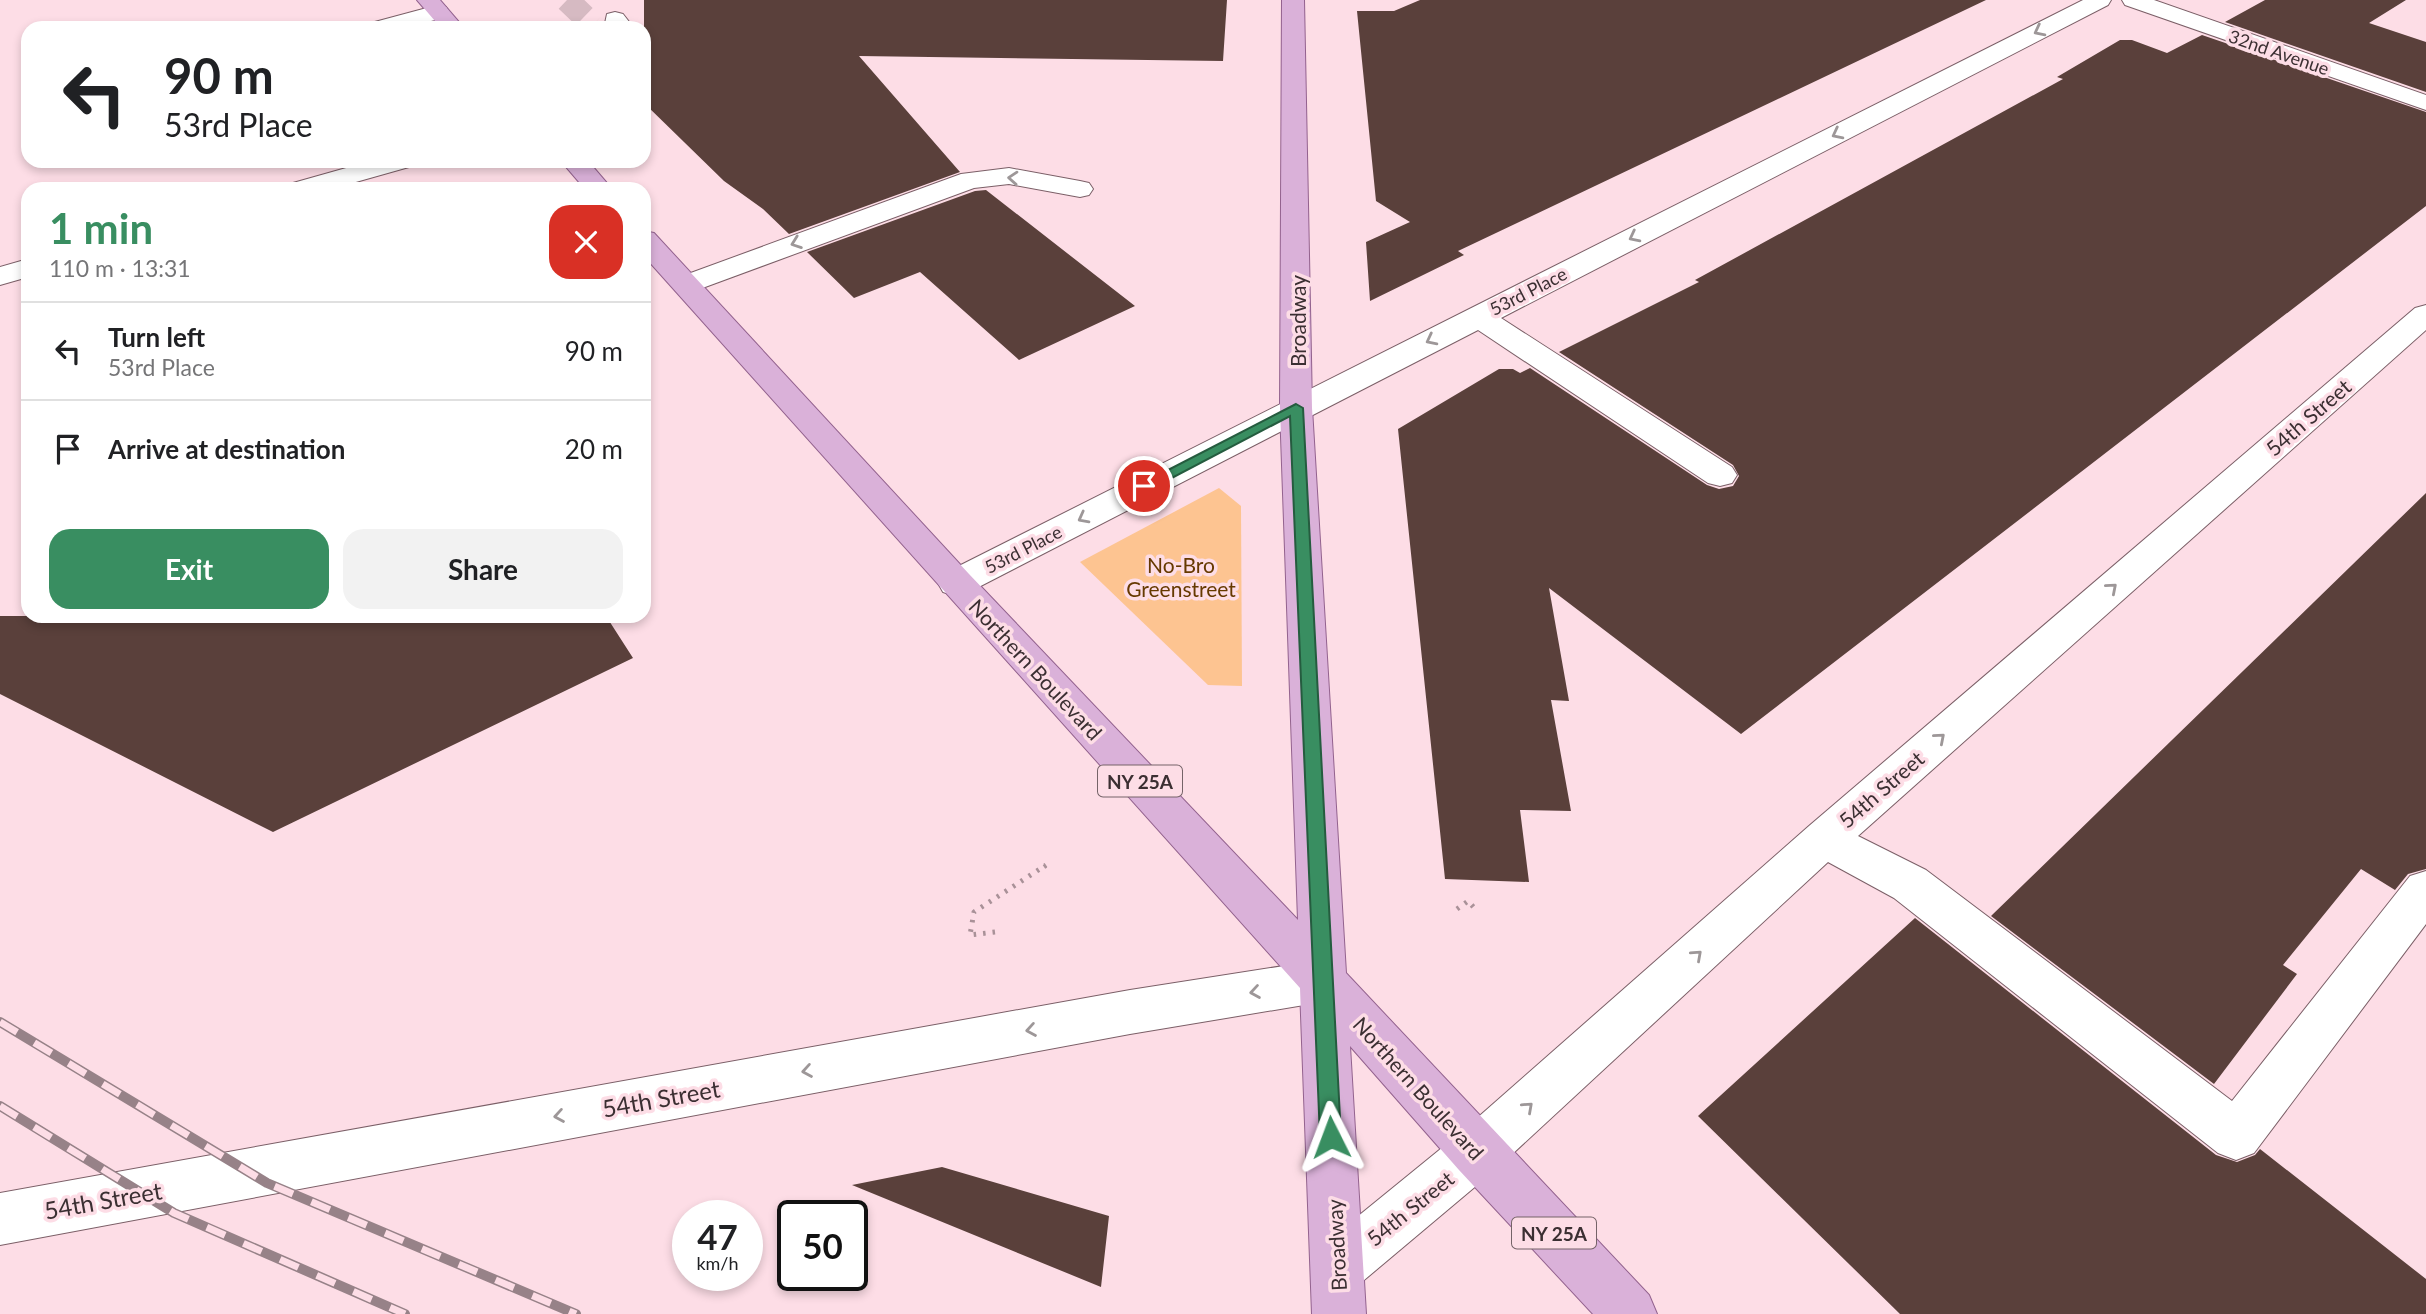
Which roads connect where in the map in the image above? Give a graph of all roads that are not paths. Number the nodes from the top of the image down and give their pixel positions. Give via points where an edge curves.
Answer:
1 (1293, 0) edge
2 (2100, 0) edge
3 (2133, 0) edge
4 (440, 13) edge
5 (407, 21) edge
6 (2426, 103) edge
7 (376, 168) edge
8 (580, 168) edge
9 (326, 182) edge
10 (593, 182) edge
11 (1080, 189) dead end
12 (651, 246) edge
13 (21, 270) edge
14 (0, 276) edge
15 (687, 284) junction
16 (2426, 314) edge
17 (1477, 316) junction
18 (1296, 408) junction
19 (1720, 475) dead end
20 (956, 583) junction
21 (1824, 839) junction
22 (2426, 890) edge
23 (1322, 981) junction
24 (1477, 1152) junction
25 (0, 1219) edge
26 (1338, 1290) edge
27 (1630, 1314) edge

1 - 18 main road, Broadway
2 -> 17 street, 53rd Place
3 - 6 street, 32nd Avenue
4 - 5 street
7 - 9 street
8 - 10 main road
11 -> 15 street via 1009,176 970,180
12 - 15 main road, Northern Boulevard / NY 25A
13 - 14 street
15 - 20 main road, Northern Boulevard / NY 25A
21 -> 16 street, 54th Street
17 -> 18 street, 53rd Place
17 - 19 street
18 -> 20 street, 53rd Place
18 - 23 main road, Broadway
20 - 23 main road, Northern Boulevard / NY 25A
21 - 22 street via 1910,884 2236,1135
24 -> 21 street, 54th Street
23 - 24 main road, Northern Boulevard / NY 25A
23 -> 25 street, 54th Street via 1130,1012
23 - 26 main road, Broadway
24 - 26 street, 54th Street
24 - 27 main road, Northern Boulevard / NY 25A

